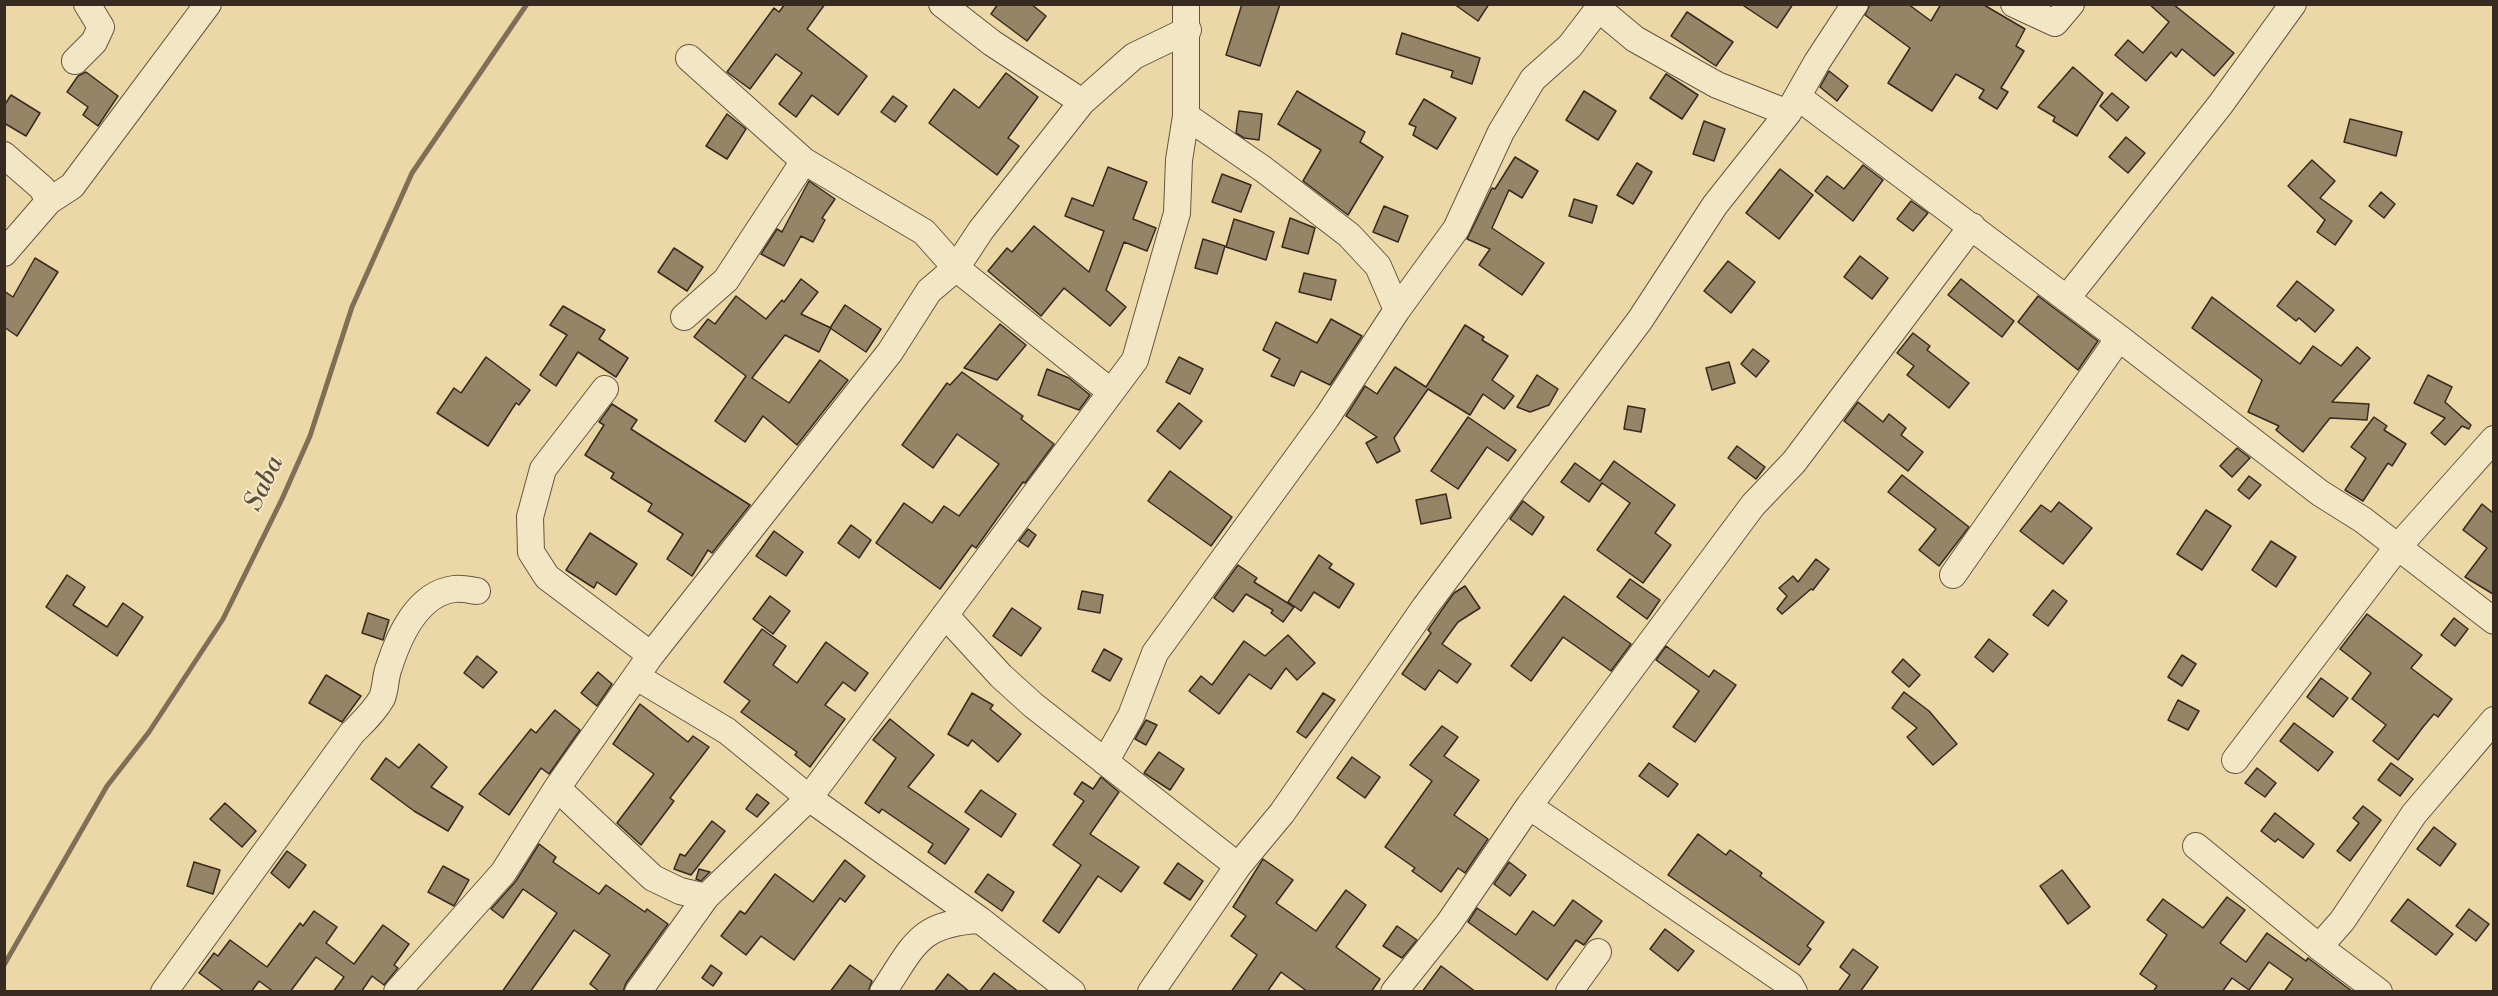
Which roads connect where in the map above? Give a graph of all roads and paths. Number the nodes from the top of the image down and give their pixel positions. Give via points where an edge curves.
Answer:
1 (87, 4) edge
2 (208, 4) edge
3 (942, 4) edge
4 (1186, 4) edge
5 (1855, 4) edge
6 (2014, 4) edge
7 (2072, 4) edge
8 (2293, 4) edge
9 (1600, 7) edge
10 (1188, 30) junction
11 (689, 58) dead end
12 (75, 62) dead end
13 (1082, 102) junction
14 (1793, 105) junction
15 (1186, 116) junction
16 (4, 155) edge
17 (804, 161) junction
18 (49, 201) junction
19 (1972, 226) junction
20 (4, 253) edge
21 (956, 268) junction
22 (2067, 298) junction
23 (1397, 310) junction
24 (684, 317) dead end
25 (2119, 338) junction
26 (605, 389) dead end
27 (1111, 392) junction
28 (2493, 439) edge
29 (2396, 549) junction
30 (1953, 575) dead end
31 (477, 591) dead end
32 (945, 615) junction
33 (2493, 621) edge
34 (651, 655) junction
35 (637, 677) junction
36 (2493, 720) edge
37 (2235, 760) dead end
38 (1105, 762) junction
39 (557, 788) junction
40 (809, 798) junction
41 (1529, 806) junction
42 (2196, 846) dead end
43 (1238, 866) junction
44 (706, 897) junction
45 (980, 920) junction
46 (2319, 947) junction
47 (1598, 952) dead end
48 (174, 988) edge
49 (397, 992) edge
50 (638, 992) edge
51 (883, 992) edge
52 (1072, 992) edge
53 (1151, 992) edge
54 (1394, 992) edge
55 (1569, 992) edge
56 (1794, 992) edge
57 (2379, 992) edge

1 - 12 street via 101,27 94,42
2 - 18 street via 72,186
3 - 13 street via 992,44
4 - 10 street
5 - 14 street
6 - 7 street via 2055,23
8 - 22 street via 2220,105
9 - 14 street via 1635,39 1717,85
9 - 23 street via 1570,46 1533,79 1501,132 1456,229
10 - 13 street via 1134,56
10 - 15 street
11 - 17 street
13 - 21 street via 981,230
14 - 19 street
14 - 43 street via 1715,206 1640,320 1425,607 1282,813
15 - 23 street via 1349,235 1378,266
15 - 27 street via 1177,213 1164,263 1135,360
16 - 18 street via 42,188
17 - 21 street via 924,232
17 - 24 street via 726,280
18 - 20 street
19 - 22 street
19 - 41 street via 1794,462 1753,505
21 - 27 street
21 - 34 street via 929,291 890,352
22 - 25 street
23 - 38 street via 1326,417 1155,653 1131,716
25 - 29 street via 2320,493 2363,520
25 - 30 street
26 - 34 street via 543,469 530,517 531,552 547,577
27 - 32 street
28 - 29 street
29 - 33 street
29 - 37 street
31 - 48 street via 454,588 421,604 397,645 375,711 352,733
32 - 38 street via 1000,676
32 - 40 street
34 - 35 street
35 - 39 street
35 - 40 street via 727,731
36 - 46 street via 2414,814 2342,921
38 - 43 street
39 - 44 street via 653,878 680,891
39 - 49 street via 503,873
40 - 44 street
40 - 45 street
41 - 54 street via 1449,923
41 - 56 street
42 - 46 street
43 - 53 street
44 - 50 street
45 - 51 street via 955,921 933,928 915,945
45 - 52 street
46 - 57 street
47 - 55 street

